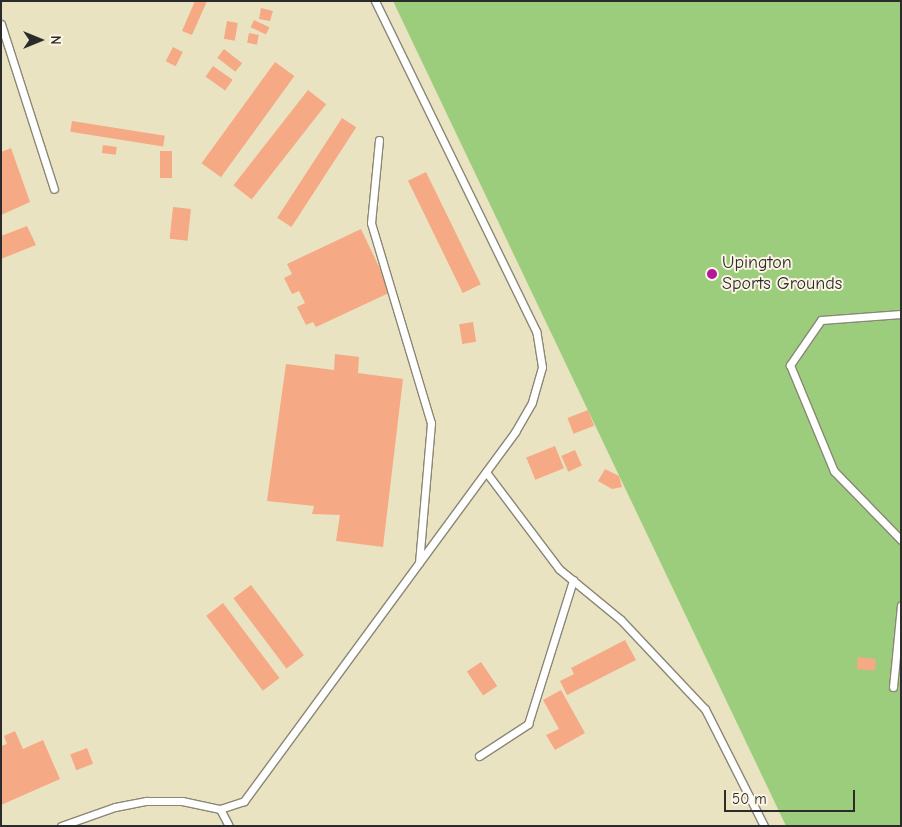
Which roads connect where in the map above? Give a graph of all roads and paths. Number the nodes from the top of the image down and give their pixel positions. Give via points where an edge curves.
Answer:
1 (375, 1) edge
2 (1, 24) edge
3 (379, 140) dead end
4 (54, 189) dead end
5 (901, 314) edge
6 (486, 472) junction
7 (901, 540) edge
8 (419, 563) junction
9 (573, 580) junction
10 (901, 605) edge
11 (893, 687) dead end
12 (479, 756) dead end
13 (220, 809) junction
14 (61, 826) edge
15 (228, 826) edge
16 (764, 826) edge

1 - 6 lane via 536,330 541,350 542,367 532,402
2 - 4 lane
3 - 8 lane via 371,223 431,423
5 - 7 lane via 821,320 790,365 834,471
6 - 8 lane
6 - 9 lane via 559,569
8 - 13 lane via 254,791 234,806
9 - 12 lane via 528,724
9 - 16 lane via 621,620 705,709
10 - 11 lane
13 - 14 lane via 182,801 146,801
13 - 15 lane

